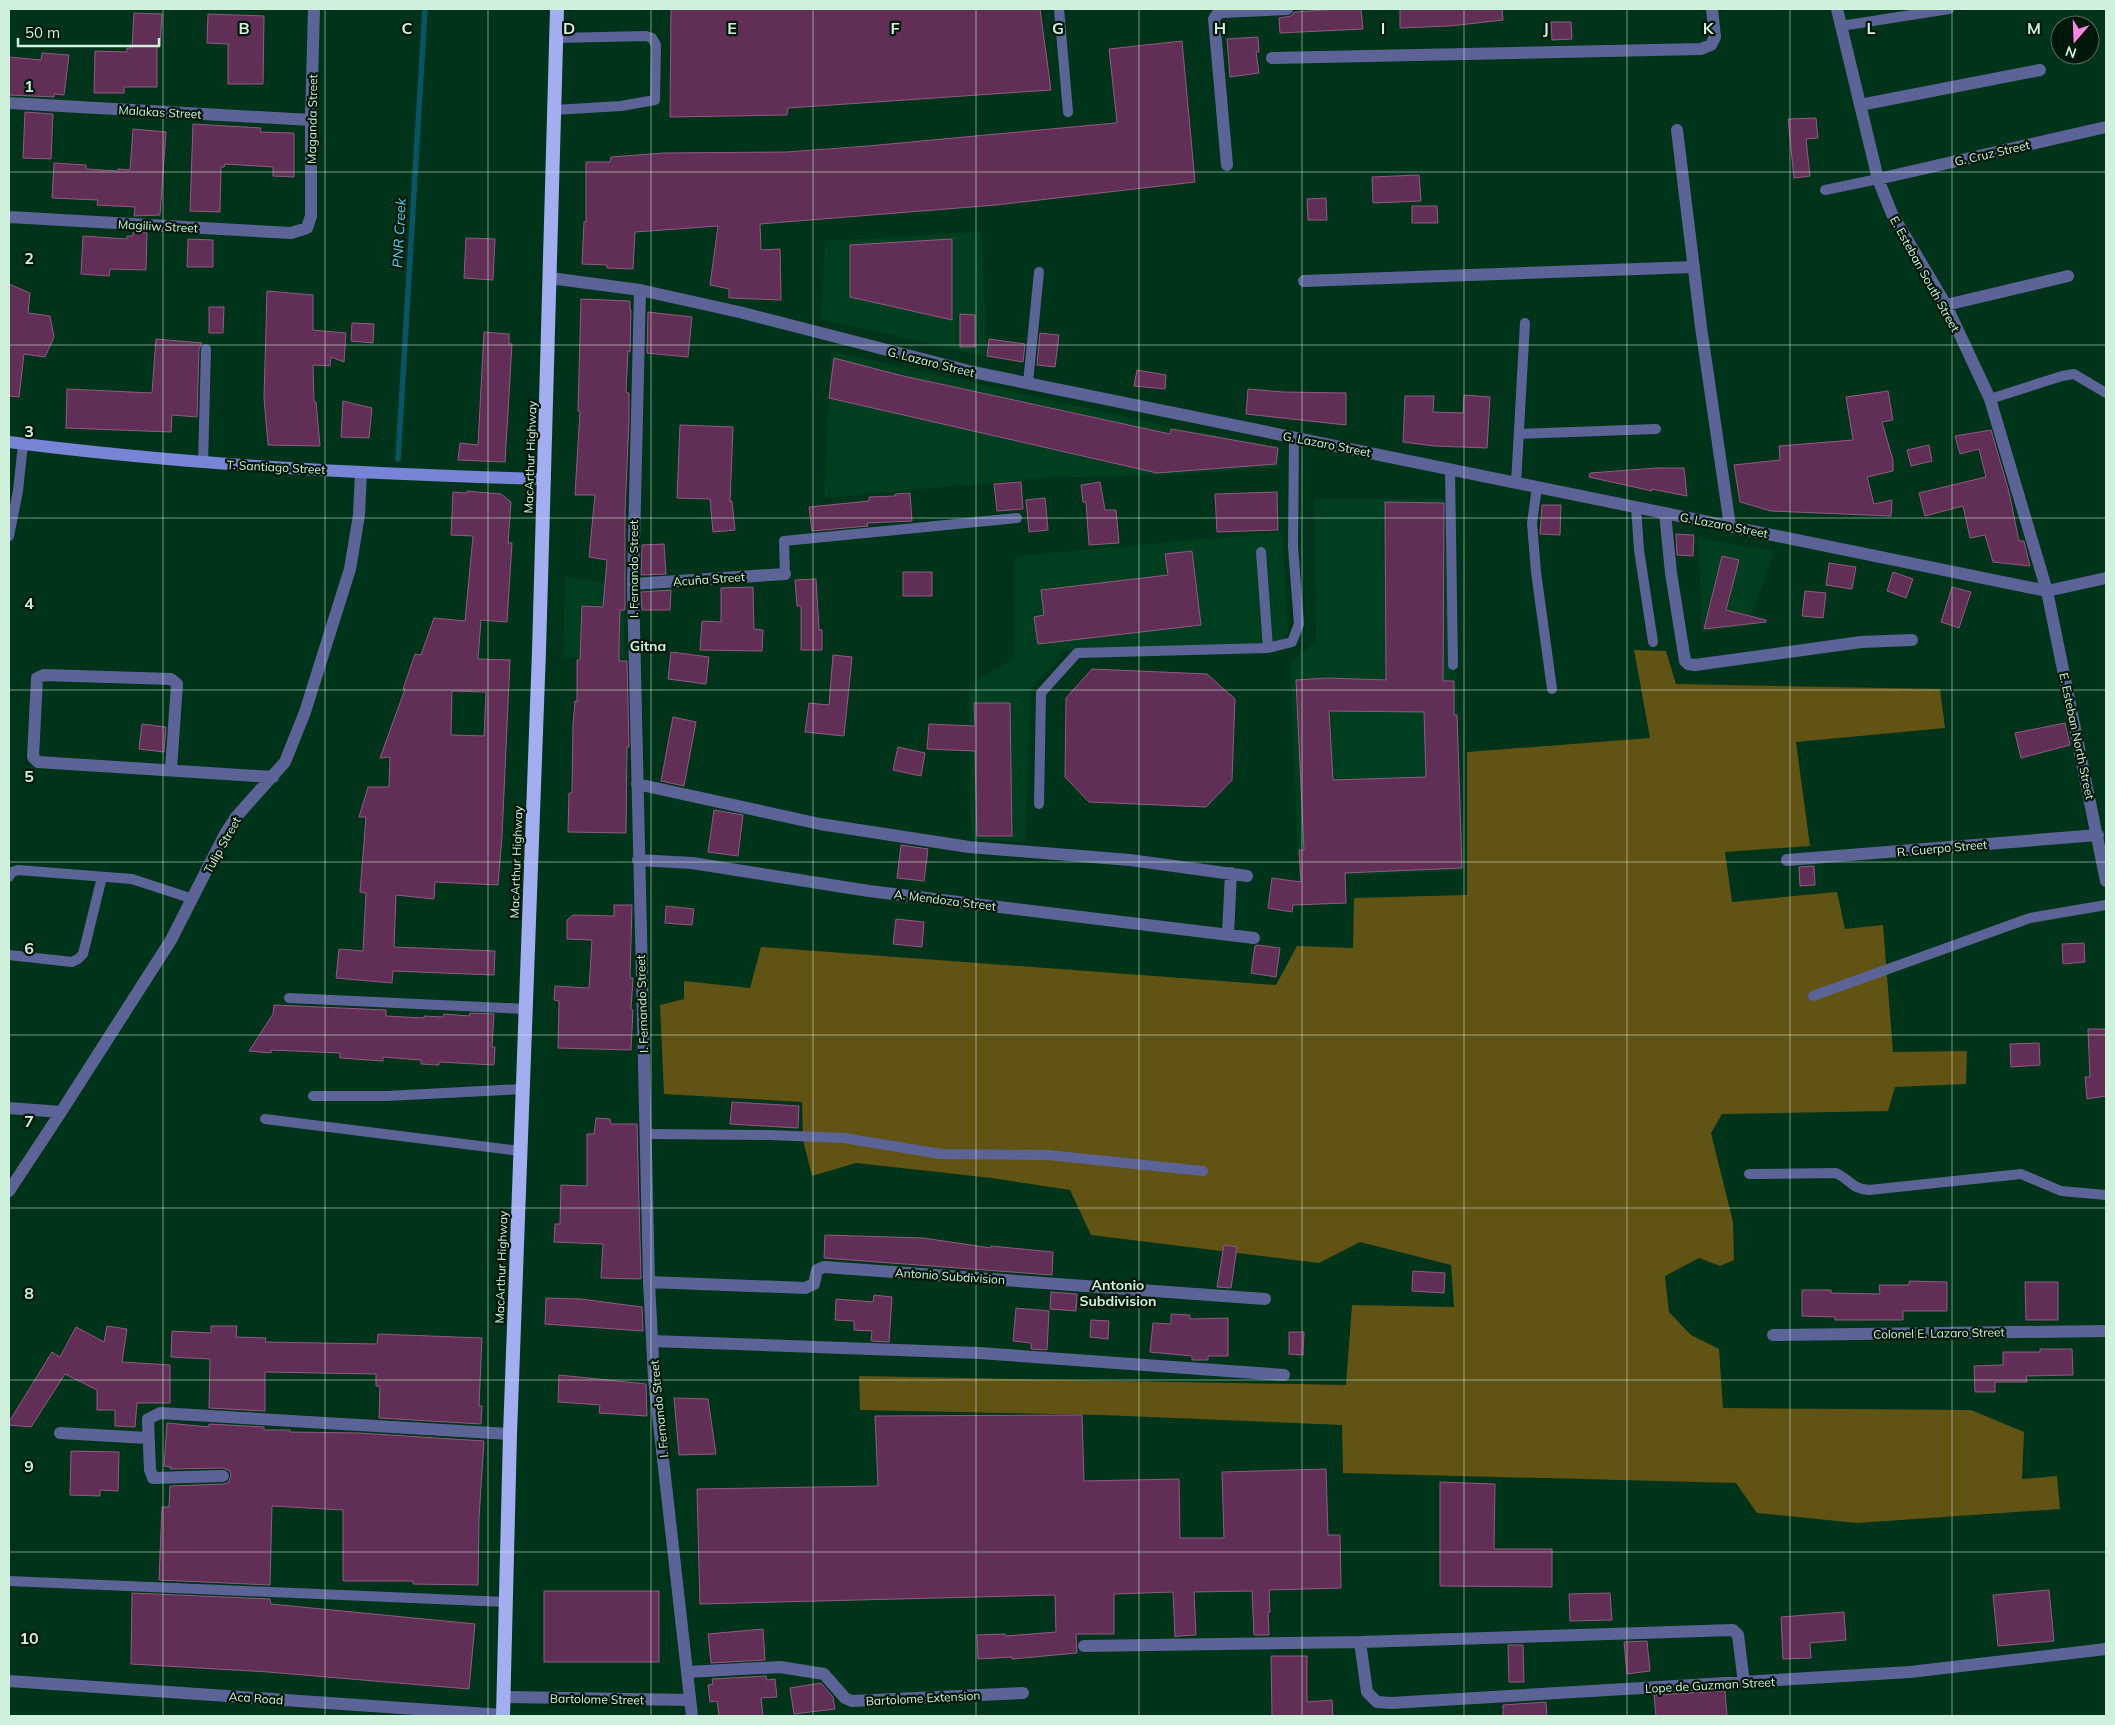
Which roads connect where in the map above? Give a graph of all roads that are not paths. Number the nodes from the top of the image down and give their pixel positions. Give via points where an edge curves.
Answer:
1 (314, 9) edge
2 (557, 9) edge
3 (1059, 9) edge
4 (1286, 9) edge
5 (1712, 9) edge
6 (1837, 9) edge
7 (1949, 9) edge
8 (1841, 26) junction
9 (556, 38) junction
10 (1272, 58) dead end
11 (2040, 70) dead end
12 (9, 103) edge
13 (1860, 105) junction
14 (554, 110) junction
15 (1068, 112) dead end
16 (311, 120) junction
17 (2106, 127) edge
18 (1678, 130) dead end
19 (1227, 165) dead end
20 (1878, 179) junction
21 (1825, 190) dead end
22 (9, 217) edge
23 (307, 228) joint
24 (1694, 267) junction
25 (1039, 272) dead end
26 (2068, 276) dead end
27 (550, 278) junction
28 (1304, 281) dead end
29 (640, 290) junction
30 (1946, 305) junction
31 (1525, 323) dead end
32 (206, 349) dead end
33 (1028, 384) junction
34 (2106, 393) edge
35 (1990, 400) junction
36 (1656, 429) dead end
37 (1519, 434) junction
38 (1294, 438) junction
39 (9, 442) edge
40 (23, 444) junction
41 (204, 463) junction
42 (1450, 470) junction
43 (361, 472) junction
44 (545, 479) junction
45 (1516, 483) junction
46 (1537, 487) junction
47 (1636, 507) junction
48 (1665, 513) junction
49 (1017, 518) dead end
50 (1730, 526) junction
51 (9, 536) edge
52 (1261, 552) dead end
53 (784, 574) joint
54 (2106, 578) edge
55 (633, 584) junction
56 (2047, 591) junction
57 (1912, 640) dead end
58 (1653, 642) dead end
59 (1268, 648) junction
60 (1452, 665) dead end
61 (1552, 689) dead end
62 (171, 769) junction
63 (273, 777) junction
64 (637, 784) junction
65 (1039, 804) dead end
66 (2101, 843) edge
67 (638, 860) junction
68 (1787, 860) dead end
69 (1231, 873) junction
70 (1247, 876) dead end
71 (9, 877) edge
72 (102, 877) junction
73 (2106, 881) edge
74 (193, 899) junction
75 (2106, 905) edge
76 (1228, 934) junction
77 (1254, 938) dead end
78 (9, 955) edge
79 (1813, 996) dead end
80 (289, 998) dead end
81 (526, 1009) junction
82 (522, 1089) junction
83 (313, 1096) dead end
84 (9, 1108) edge
85 (61, 1112) junction
86 (265, 1119) dead end
87 (646, 1134) junction
88 (520, 1151) junction
89 (1203, 1171) dead end
90 (1749, 1174) dead end
91 (9, 1191) edge
92 (2106, 1195) edge
93 (649, 1282) junction
94 (1265, 1299) dead end
95 (2106, 1331) edge
96 (1773, 1335) dead end
97 (652, 1341) junction
98 (1284, 1374) dead end
99 (60, 1433) dead end
100 (510, 1434) junction
101 (147, 1438) junction
102 (223, 1476) dead end
103 (9, 1581) edge
104 (506, 1602) junction
105 (1360, 1642) junction
106 (1084, 1646) dead end
107 (2106, 1648) edge
108 (687, 1672) junction
109 (9, 1682) edge
110 (1744, 1683) junction
111 (1023, 1693) dead end
112 (505, 1697) junction
113 (690, 1700) junction
114 (504, 1716) edge
115 (692, 1716) edge

1 - 16 street, Maganda Street
2 - 9 highway, MacArthur Highway
3 - 15 lane
4 - 19 street via 1223,12 1214,18
5 - 10 street via 1714,37 1711,45 1700,49
6 - 8 street, E. Esteban South Street
7 - 8 lane
8 - 13 street, E. Esteban South Street
9 - 14 highway, MacArthur Highway
9 - 14 lane via 652,38 656,45 655,100 620,106
11 - 13 street
12 - 16 street, Malakas Street
13 - 20 street, E. Esteban South Street
14 - 27 highway, MacArthur Highway
16 - 23 street, Maganda Street via 311,216
17 - 20 street, G. Cruz Street
18 - 24 street
20 - 21 lane
20 - 30 street, E. Esteban South Street via 1892,214
22 - 23 street, Magiliw Street via 291,233
24 - 28 street
24 - 50 street
25 - 33 lane
26 - 30 street
27 - 29 street, G. Lazaro Street
27 - 44 highway, MacArthur Highway
29 - 33 street, G. Lazaro Street
29 - 55 street, I. Fernando Street
30 - 35 street, E. Esteban South Street
31 - 37 lane
32 - 41 lane
33 - 38 street, G. Lazaro Street
34 - 35 lane via 2074,374
35 - 56 street, E. Esteban South Street
36 - 37 lane
37 - 45 lane
38 - 42 street, G. Lazaro Street
38 - 59 lane via 1293,547 1299,624 1292,642
39 - 40 main road, T. Santiago Street
40 - 41 main road, T. Santiago Street
40 - 51 lane
41 - 43 main road, T. Santiago Street
42 - 45 street, G. Lazaro Street
42 - 60 lane
43 - 44 main road, T. Santiago Street
43 - 63 street, Tulip Street via 355,542 338,612 289,754
44 - 81 highway, MacArthur Highway
45 - 46 street, G. Lazaro Street
46 - 47 street, G. Lazaro Street
46 - 61 lane via 1532,523
47 - 48 street, G. Lazaro Street
47 - 58 lane
48 - 50 street, G. Lazaro Street
48 - 57 street via 1671,573 1688,664 1861,642
49 - 53 lane via 784,541
50 - 56 street, G. Lazaro Street
52 - 59 lane
53 - 55 street, Acuña Street
54 - 56 street, G. Lazaro Street
55 - 64 street, I. Fernando Street
56 - 66 street, E. Esteban North Street
59 - 65 lane via 1077,654 1040,693
62 - 62 street via 38,762 33,757 36,678 44,675 171,678 177,684
62 - 63 street
63 - 74 street, Tulip Street via 236,817
64 - 67 street, I. Fernando Street
64 - 69 street via 820,824 969,846 1130,860
66 - 68 street, R. Cuerpo Street
66 - 73 street, E. Esteban North Street
67 - 76 street, A. Mendoza Street via 692,863 869,891
67 - 87 street, I. Fernando Street
69 - 70 street
69 - 76 street
71 - 72 lane via 18,870
72 - 74 lane via 132,880
72 - 78 lane via 83,954 78,959 72,962
74 - 85 street, Tulip Street via 158,962
75 - 79 lane via 2030,918
76 - 77 street, A. Mendoza Street
80 - 81 lane
81 - 82 highway, MacArthur Highway
82 - 83 lane
82 - 88 highway, MacArthur Highway
84 - 85 street
85 - 91 street, Tulip Street
86 - 88 lane
87 - 89 lane via 844,1138 941,1154 1048,1155
87 - 93 street, I. Fernando Street
88 - 100 highway, MacArthur Highway
90 - 92 lane via 1836,1173 1854,1188 1869,1190 2021,1174 2061,1190
93 - 94 street, Antonio Subdivision via 805,1288 814,1284 817,1270 824,1267
93 - 97 street, I. Fernando Street
95 - 96 street, Colonel E. Lazaro Street
97 - 98 street via 979,1353
97 - 108 street, I. Fernando Street
99 - 101 street
100 - 101 street via 160,1413 148,1419
100 - 104 highway, MacArthur Highway
101 - 102 street via 153,1478
103 - 104 lane
104 - 112 highway, MacArthur Highway
105 - 106 street
105 - 110 street via 1733,1630 1738,1635
105 - 110 street, Lope de Guzman Street via 1367,1692 1377,1702
107 - 110 street, Lope de Guzman Street via 1910,1672
108 - 111 street, Bartolome Extension via 780,1667 824,1674 845,1698 852,1701
108 - 113 street, I. Fernando Street
109 - 114 street, Aca Road
112 - 113 street, Bartolome Street
112 - 114 highway, MacArthur Highway
113 - 115 street, I. Fernando Street

